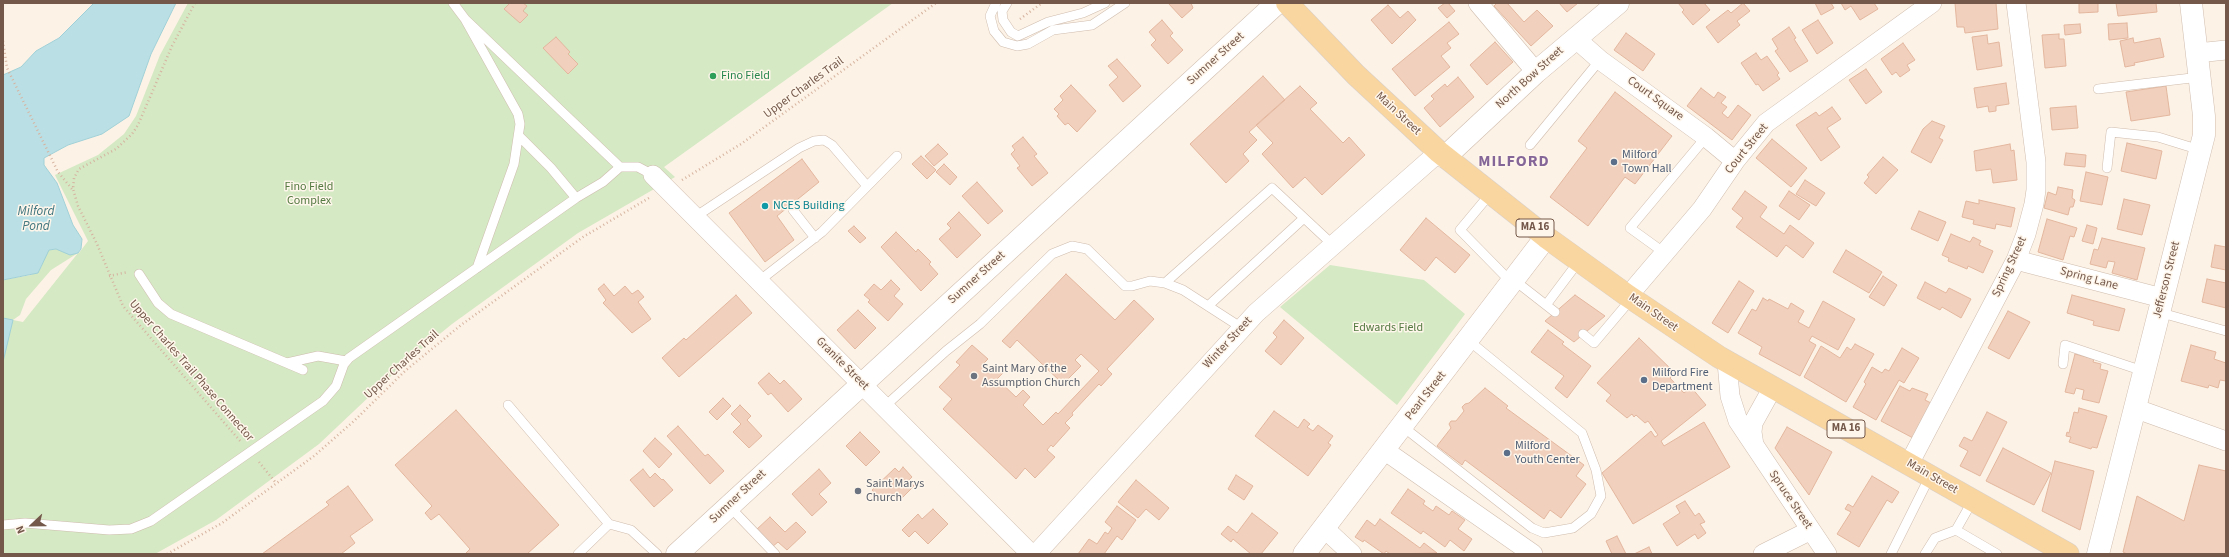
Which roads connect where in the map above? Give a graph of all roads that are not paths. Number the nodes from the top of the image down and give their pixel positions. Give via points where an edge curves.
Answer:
1 (453, 3) edge
2 (996, 3) edge
3 (1007, 3) edge
4 (1105, 3) edge
5 (1124, 3) edge
6 (1277, 3) edge
7 (1287, 3) edge
8 (1478, 3) edge
9 (1618, 3) edge
10 (1932, 3) edge
11 (2016, 3) edge
12 (2191, 3) edge
13 (465, 19) junction
14 (1575, 38) junction
15 (2226, 50) edge
16 (2197, 53) junction
17 (1600, 60) junction
18 (1536, 72) junction
19 (2200, 77) junction
20 (2098, 89) dead end
21 (520, 137) junction
22 (1706, 137) junction
23 (1530, 145) dead end
24 (2200, 150) junction
25 (1442, 154) junction
26 (897, 156) dead end
27 (1735, 161) junction
28 (620, 167) junction
29 (2107, 168) dead end
30 (653, 175) joint
31 (867, 186) junction
32 (1490, 194) junction
33 (576, 198) junction
34 (793, 210) dead end
35 (695, 218) junction
36 (1304, 218) junction
37 (1546, 237) junction
38 (815, 238) junction
39 (1332, 244) junction
40 (1666, 254) junction
41 (2016, 260) junction
42 (1579, 261) junction
43 (477, 268) junction
44 (139, 274) road end
45 (759, 281) junction
46 (1513, 282) junction
47 (1164, 283) junction
48 (1630, 297) junction
49 (1546, 305) junction
50 (2160, 305) junction
51 (1208, 306) junction
52 (1555, 312) dead end
53 (1242, 328) junction
54 (2226, 331) edge
55 (1583, 334) dead end
56 (1468, 340) junction
57 (346, 361) junction
58 (1727, 362) junction
59 (287, 363) junction
60 (2063, 364) dead end
61 (304, 370) dead end
62 (2143, 371) junction
63 (861, 384) junction
64 (1773, 387) junction
65 (508, 405) dead end
66 (884, 407) junction
67 (2134, 408) junction
68 (1402, 426) junction
69 (2226, 441) edge
70 (1754, 445) junction
71 (1384, 450) junction
72 (1909, 464) junction
73 (1930, 476) junction
74 (1973, 500) junction
75 (729, 506) junction
76 (3, 524) edge
77 (609, 524) junction
78 (1324, 528) junction
79 (1811, 530) junction
80 (1956, 530) junction
81 (578, 554) edge
82 (657, 554) edge
83 (677, 554) edge
84 (775, 554) edge
85 (1031, 554) edge
86 (1036, 554) edge
87 (1304, 554) edge
88 (1352, 554) edge
89 (1533, 554) edge
90 (1763, 554) edge
91 (1827, 554) edge
92 (1891, 554) edge
93 (1925, 554) edge
94 (1997, 554) edge
95 (2068, 554) edge
96 (2098, 554) edge

1 - 13 lane
2 - 5 lane via 990,16 994,31 1003,42 1017,46 1028,44 1054,30 1092,25
3 - 4 lane via 1002,16 1007,28 1014,35 1023,35 1048,22 1083,13
6 - 63 street, Sumner Street
7 - 25 main road, Main Street / MA 16 via 1356,74
8 - 18 street
9 - 14 street, North Bow Street
10 - 27 street, Court Street via 1766,123
11 - 41 street, Spring Street via 2036,190 2030,219
12 - 16 street, Jefferson Street
13 - 21 lane via 518,114
13 - 28 lane
14 - 17 street, Court Square
14 - 18 street, North Bow Street
15 - 16 street
16 - 19 street, Jefferson Street
17 - 22 street, Court Square
17 - 23 lane
18 - 25 street, North Bow Street
19 - 20 lane
19 - 24 street, Jefferson Street via 2205,123
21 - 33 lane
21 - 43 lane via 511,174
22 - 27 street, Court Square
22 - 40 lane via 1630,228
24 - 29 lane via 2158,137 2111,132
24 - 50 street, Jefferson Street
25 - 32 main road, Main Street / MA 16
25 - 39 street, Winter Street
26 - 31 lane
27 - 40 street, Court Street via 1702,209
28 - 30 lane via 638,167
28 - 33 lane via 600,184
30 - 35 street, Granite Street
31 - 35 lane via 832,145 824,140 814,141 799,148
31 - 38 lane
32 - 37 main road, Main Street / MA 16
32 - 46 lane via 1460,230
33 - 43 lane
34 - 38 lane
35 - 45 street, Granite Street
36 - 39 lane
36 - 47 lane via 1272,188
36 - 51 lane
37 - 42 main road, Main Street / MA 16
37 - 46 street, Pearl Street
38 - 45 lane
39 - 53 street, Winter Street via 1269,300
40 - 48 street, Court Street
41 - 50 street, Spring Lane
41 - 72 street, Spring Street
42 - 48 main road, Main Street / MA 16
42 - 49 lane
43 - 57 lane
44 - 59 lane via 158,303 171,314
45 - 63 street, Granite Street
46 - 49 lane
46 - 56 street, Pearl Street
47 - 51 lane via 1183,290
47 - 66 lane via 1150,281 1125,286 1084,247 1072,246 1061,249 1052,254 980,324
48 - 55 lane via 1594,343
48 - 58 main road, Main Street / MA 16
49 - 52 lane
50 - 54 lane
50 - 62 street, Jefferson Street
51 - 53 lane
53 - 86 street, Winter Street
56 - 68 street, Pearl Street
56 - 68 lane via 1582,433 1596,470 1601,496 1591,514 1573,528 1544,534 1532,528
57 - 59 lane via 318,356
57 - 76 lane via 331,394 164,512 137,527 109,530 25,523
58 - 64 main road, Main Street / MA 16
58 - 70 street, Spruce Street via 1733,409
59 - 61 lane
60 - 62 lane via 2065,344
62 - 67 street, Jefferson Street
63 - 66 street, Granite Street
63 - 75 street, Sumner Street
64 - 70 street via 1753,423
64 - 72 main road, Main Street / MA 16
65 - 77 lane
66 - 85 street, Granite Street
67 - 69 street
67 - 96 street, Jefferson Street
68 - 71 street, Pearl Street
70 - 79 street, Spruce Street
71 - 78 street, Pearl Street
71 - 89 street
72 - 73 main road, Main Street / MA 16
73 - 74 main road, Main Street / MA 16
73 - 92 lane
74 - 80 lane
74 - 95 main road, Main Street / MA 16
75 - 83 street, Sumner Street
75 - 84 lane
77 - 81 lane
77 - 82 lane via 631,530
78 - 87 street, Pearl Street
78 - 88 street
79 - 90 street
79 - 91 street, Spruce Street
80 - 93 lane via 1935,538
80 - 94 lane

